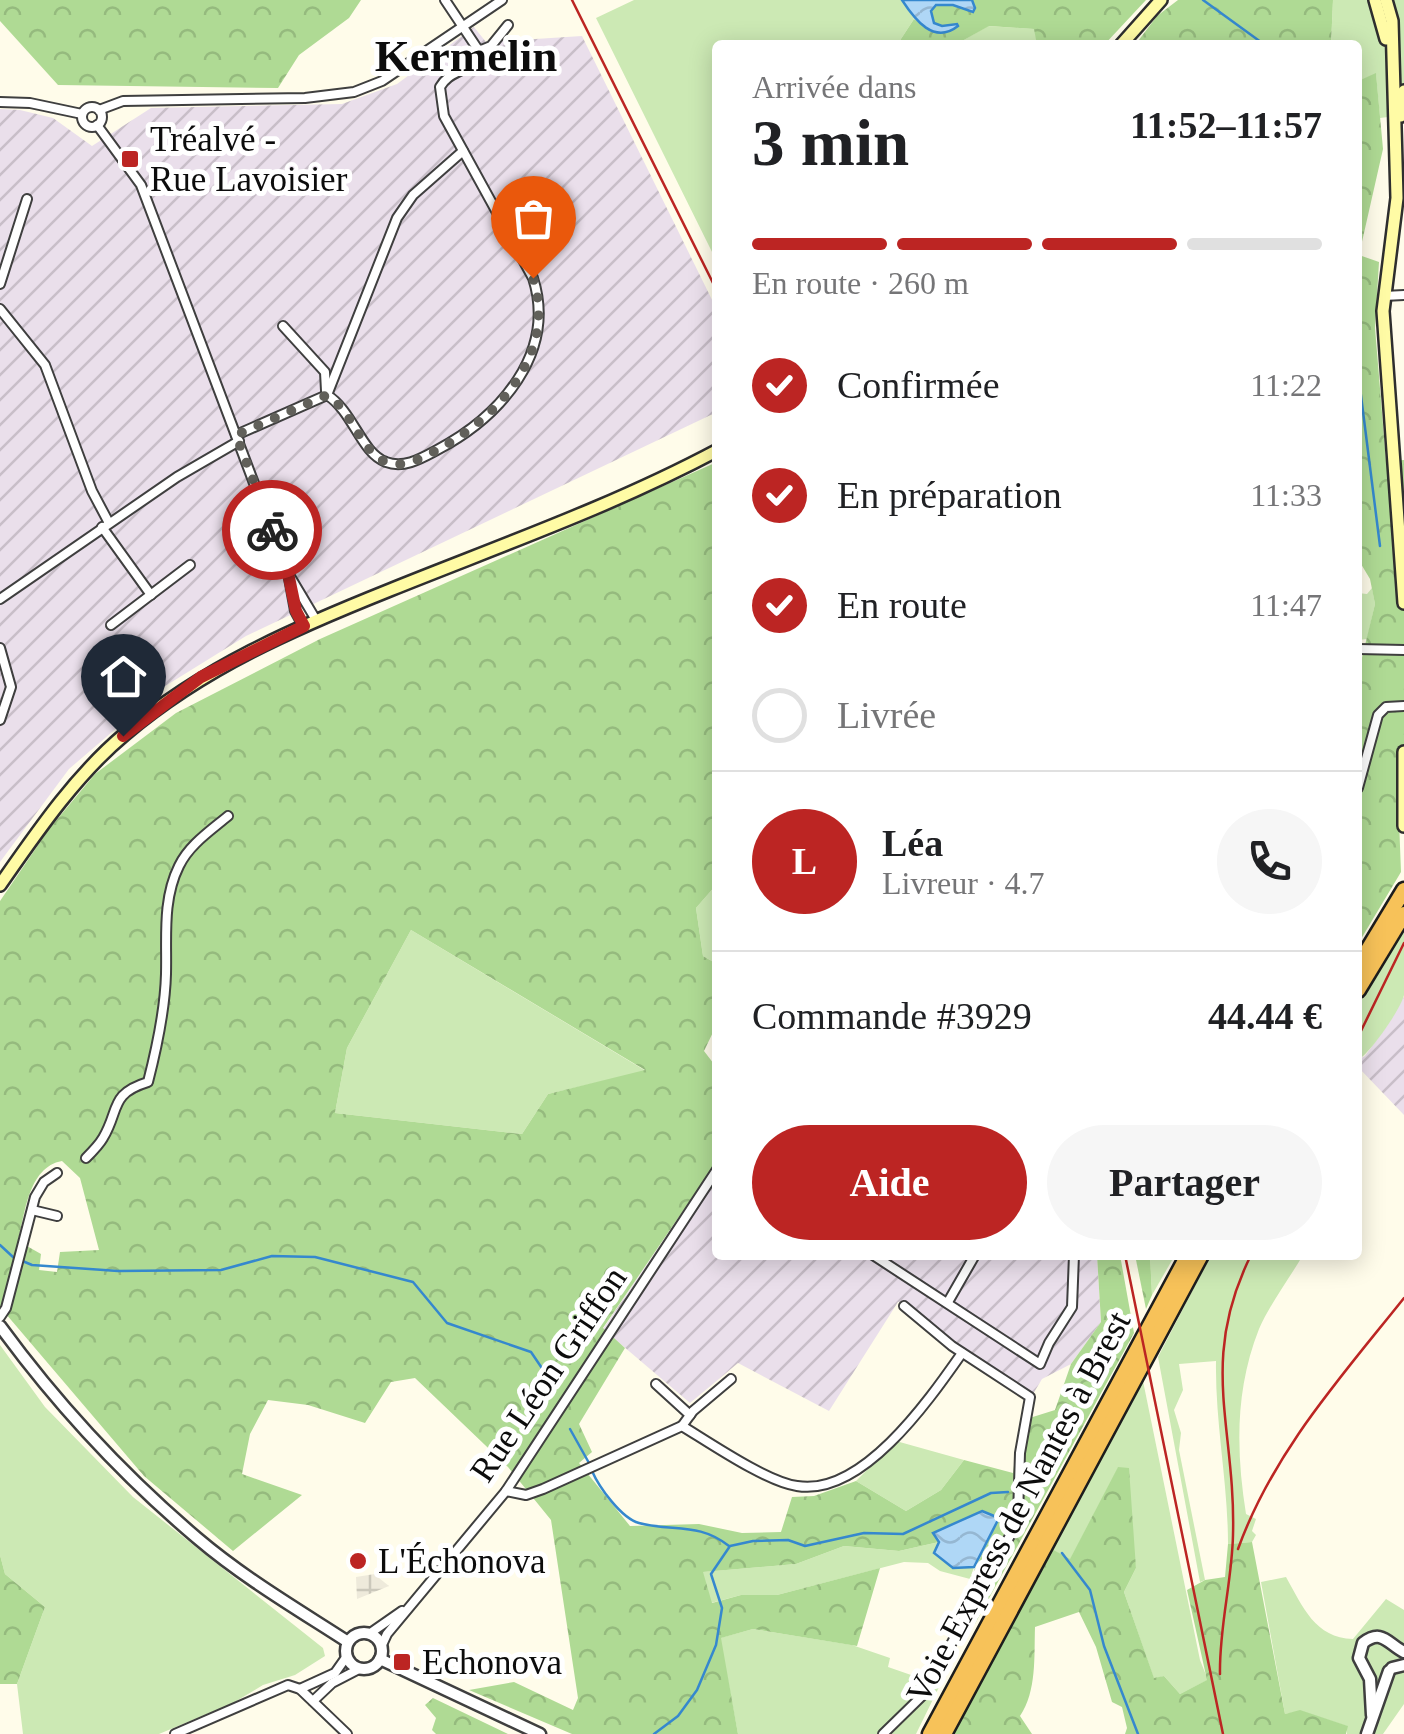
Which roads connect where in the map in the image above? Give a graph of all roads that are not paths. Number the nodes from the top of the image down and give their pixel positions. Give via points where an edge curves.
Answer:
1 (444, 0) edge
2 (502, 0) edge
3 (1161, 0) edge
4 (1376, 0) edge
5 (1387, 0) edge
6 (1400, 19) edge
7 (508, 25) dead end
8 (464, 26) junction
9 (1125, 40) edge
10 (479, 51) junction
11 (1394, 78) junction
12 (1404, 91) edge
13 (0, 102) edge
14 (99, 110) junction
15 (82, 114) junction
16 (96, 125) junction
17 (1397, 139) junction
18 (462, 152) junction
19 (27, 199) dead end
20 (0, 284) edge
21 (1404, 295) edge
22 (1384, 296) junction
23 (0, 310) edge
24 (283, 326) dead end
25 (327, 395) junction
26 (237, 438) junction
27 (712, 453) edge
28 (106, 525) junction
29 (190, 566) dead end
30 (288, 573) junction
31 (151, 596) junction
32 (0, 599) edge
33 (1404, 603) edge
34 (310, 623) junction
35 (111, 624) dead end
36 (0, 648) edge
37 (1362, 648) edge
38 (1404, 650) edge
39 (1404, 706) edge
40 (0, 720) edge
41 (1404, 752) edge
42 (1362, 773) edge
43 (228, 816) dead end
44 (1404, 826) edge
45 (0, 886) edge
46 (1404, 890) edge
47 (1404, 914) edge
48 (1362, 959) edge
49 (1362, 983) edge
50 (86, 1158) dead end
51 (57, 1172) dead end
52 (712, 1177) edge
53 (32, 1210) junction
54 (57, 1216) dead end
55 (880, 1260) edge
56 (972, 1260) edge
57 (1074, 1260) edge
58 (1185, 1260) edge
59 (1199, 1260) edge
60 (948, 1302) junction
61 (904, 1306) dead end
62 (0, 1318) edge
63 (0, 1326) edge
64 (962, 1353) junction
65 (731, 1379) dead end
66 (656, 1384) dead end
67 (690, 1415) junction
68 (682, 1426) junction
69 (506, 1491) junction
70 (414, 1602) junction
71 (370, 1634) junction
72 (348, 1642) junction
73 (381, 1647) junction
74 (1400, 1650) edge
75 (346, 1656) junction
76 (380, 1660) junction
77 (1395, 1668) edge
78 (360, 1669) junction
79 (1368, 1672) junction
80 (300, 1689) junction
81 (314, 1701) junction
82 (1372, 1715) junction
83 (175, 1734) edge
84 (347, 1734) edge
85 (540, 1734) edge
86 (884, 1734) edge
87 (930, 1734) edge
88 (944, 1734) edge
89 (1367, 1734) edge

1 - 8 street
2 - 8 street
3 - 9 main road
4 - 6 main road
4 - 11 main road
5 - 6 main road
6 - 11 main road
7 - 10 street
8 - 10 street
8 - 14 street via 354,92 123,101
10 - 18 street via 467,69 445,80 440,96
11 - 17 main road
12 - 17 main road
13 - 15 street
14 - 15 street via 88,107
14 - 16 street
15 - 16 street via 86,125
16 - 26 street via 142,185
17 - 22 main road via 1396,216
18 - 25 street via 397,218
18 - 25 street via 538,294 538,334 527,363 477,426 398,465 372,453 342,404
19 - 20 street
21 - 22 street
22 - 33 main road
23 - 28 street via 45,365
24 - 25 street via 325,372
25 - 26 street
26 - 28 street
26 - 30 street
27 - 34 main road
28 - 31 street
28 - 32 street
29 - 31 street
30 - 34 street
30 - 34 street via 296,611
31 - 35 street
34 - 45 main road via 201,677 123,736 81,776
36 - 40 street via 10,687
37 - 38 street
39 - 42 street via 1378,715
41 - 44 main road
43 - 50 street via 194,845 171,888 160,1036 148,1082 116,1102 104,1137
46 - 48 highway
47 - 49 highway
51 - 53 street via 44,1182
52 - 69 street, Rue Léon Griffon
53 - 54 street
53 - 62 street
55 - 60 street
56 - 60 street
57 - 60 street via 1072,1308 1040,1364
58 - 87 highway, Voie Express de Nantes à Brest
59 - 88 highway, Voie Express de Nantes à Brest
61 - 64 street
63 - 72 street via 84,1430 199,1540
64 - 68 street via 878,1455 836,1484 782,1482
64 - 86 street via 1030,1397 1018,1515 931,1682
65 - 67 street
66 - 67 street
67 - 68 street
68 - 69 street via 526,1495
69 - 70 street, Rue Léon Griffon
70 - 71 street, Rue Léon Griffon
70 - 73 street, Rue Léon Griffon
71 - 72 street
71 - 73 street
72 - 75 street
73 - 76 street
74 - 77 street
74 - 79 street via 1376,1636 1363,1643 1359,1658
75 - 78 street
75 - 80 street via 334,1673
76 - 78 street
76 - 85 street
77 - 79 street
77 - 82 street
78 - 81 street
79 - 82 street
80 - 81 street
80 - 83 street via 288,1685
81 - 84 street
82 - 89 street

